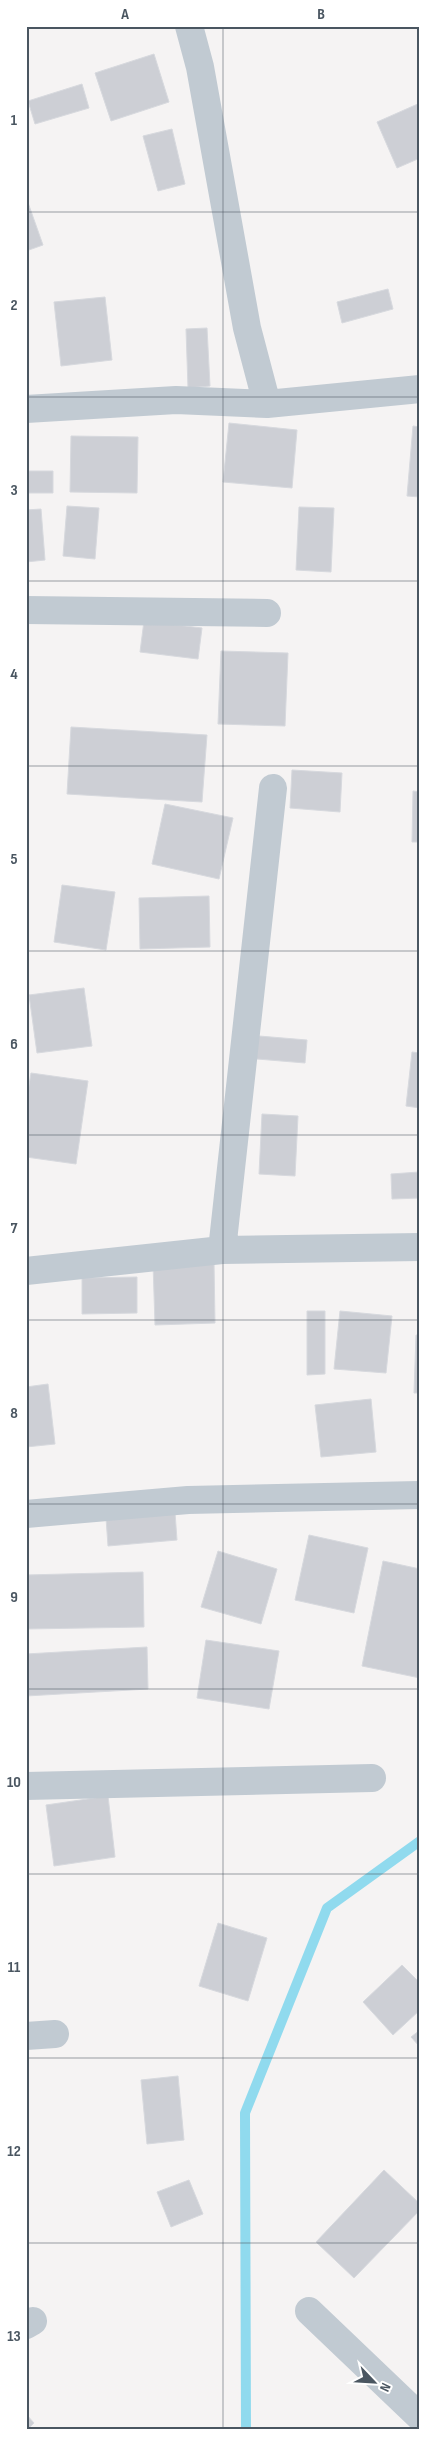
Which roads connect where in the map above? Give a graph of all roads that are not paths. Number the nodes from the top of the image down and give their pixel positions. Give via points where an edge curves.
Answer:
1 (189, 26) edge
2 (420, 388) edge
3 (267, 404) junction
4 (26, 409) edge
5 (26, 610) edge
6 (267, 613) dead end
7 (273, 788) dead end
8 (420, 1247) edge
9 (222, 1250) junction
10 (26, 1271) edge
11 (419, 1495) edge
12 (26, 1514) edge
13 (372, 1778) dead end
14 (26, 1786) edge
15 (55, 2034) dead end
16 (26, 2036) edge
17 (309, 2311) dead end
18 (420, 2417) edge

1 - 3 street via 200,67 247,328
2 - 3 street
3 - 4 street via 176,400
5 - 6 street
7 - 9 street
8 - 9 street
9 - 10 street
11 - 12 street via 188,1500
13 - 14 street
15 - 16 street
17 - 18 street

